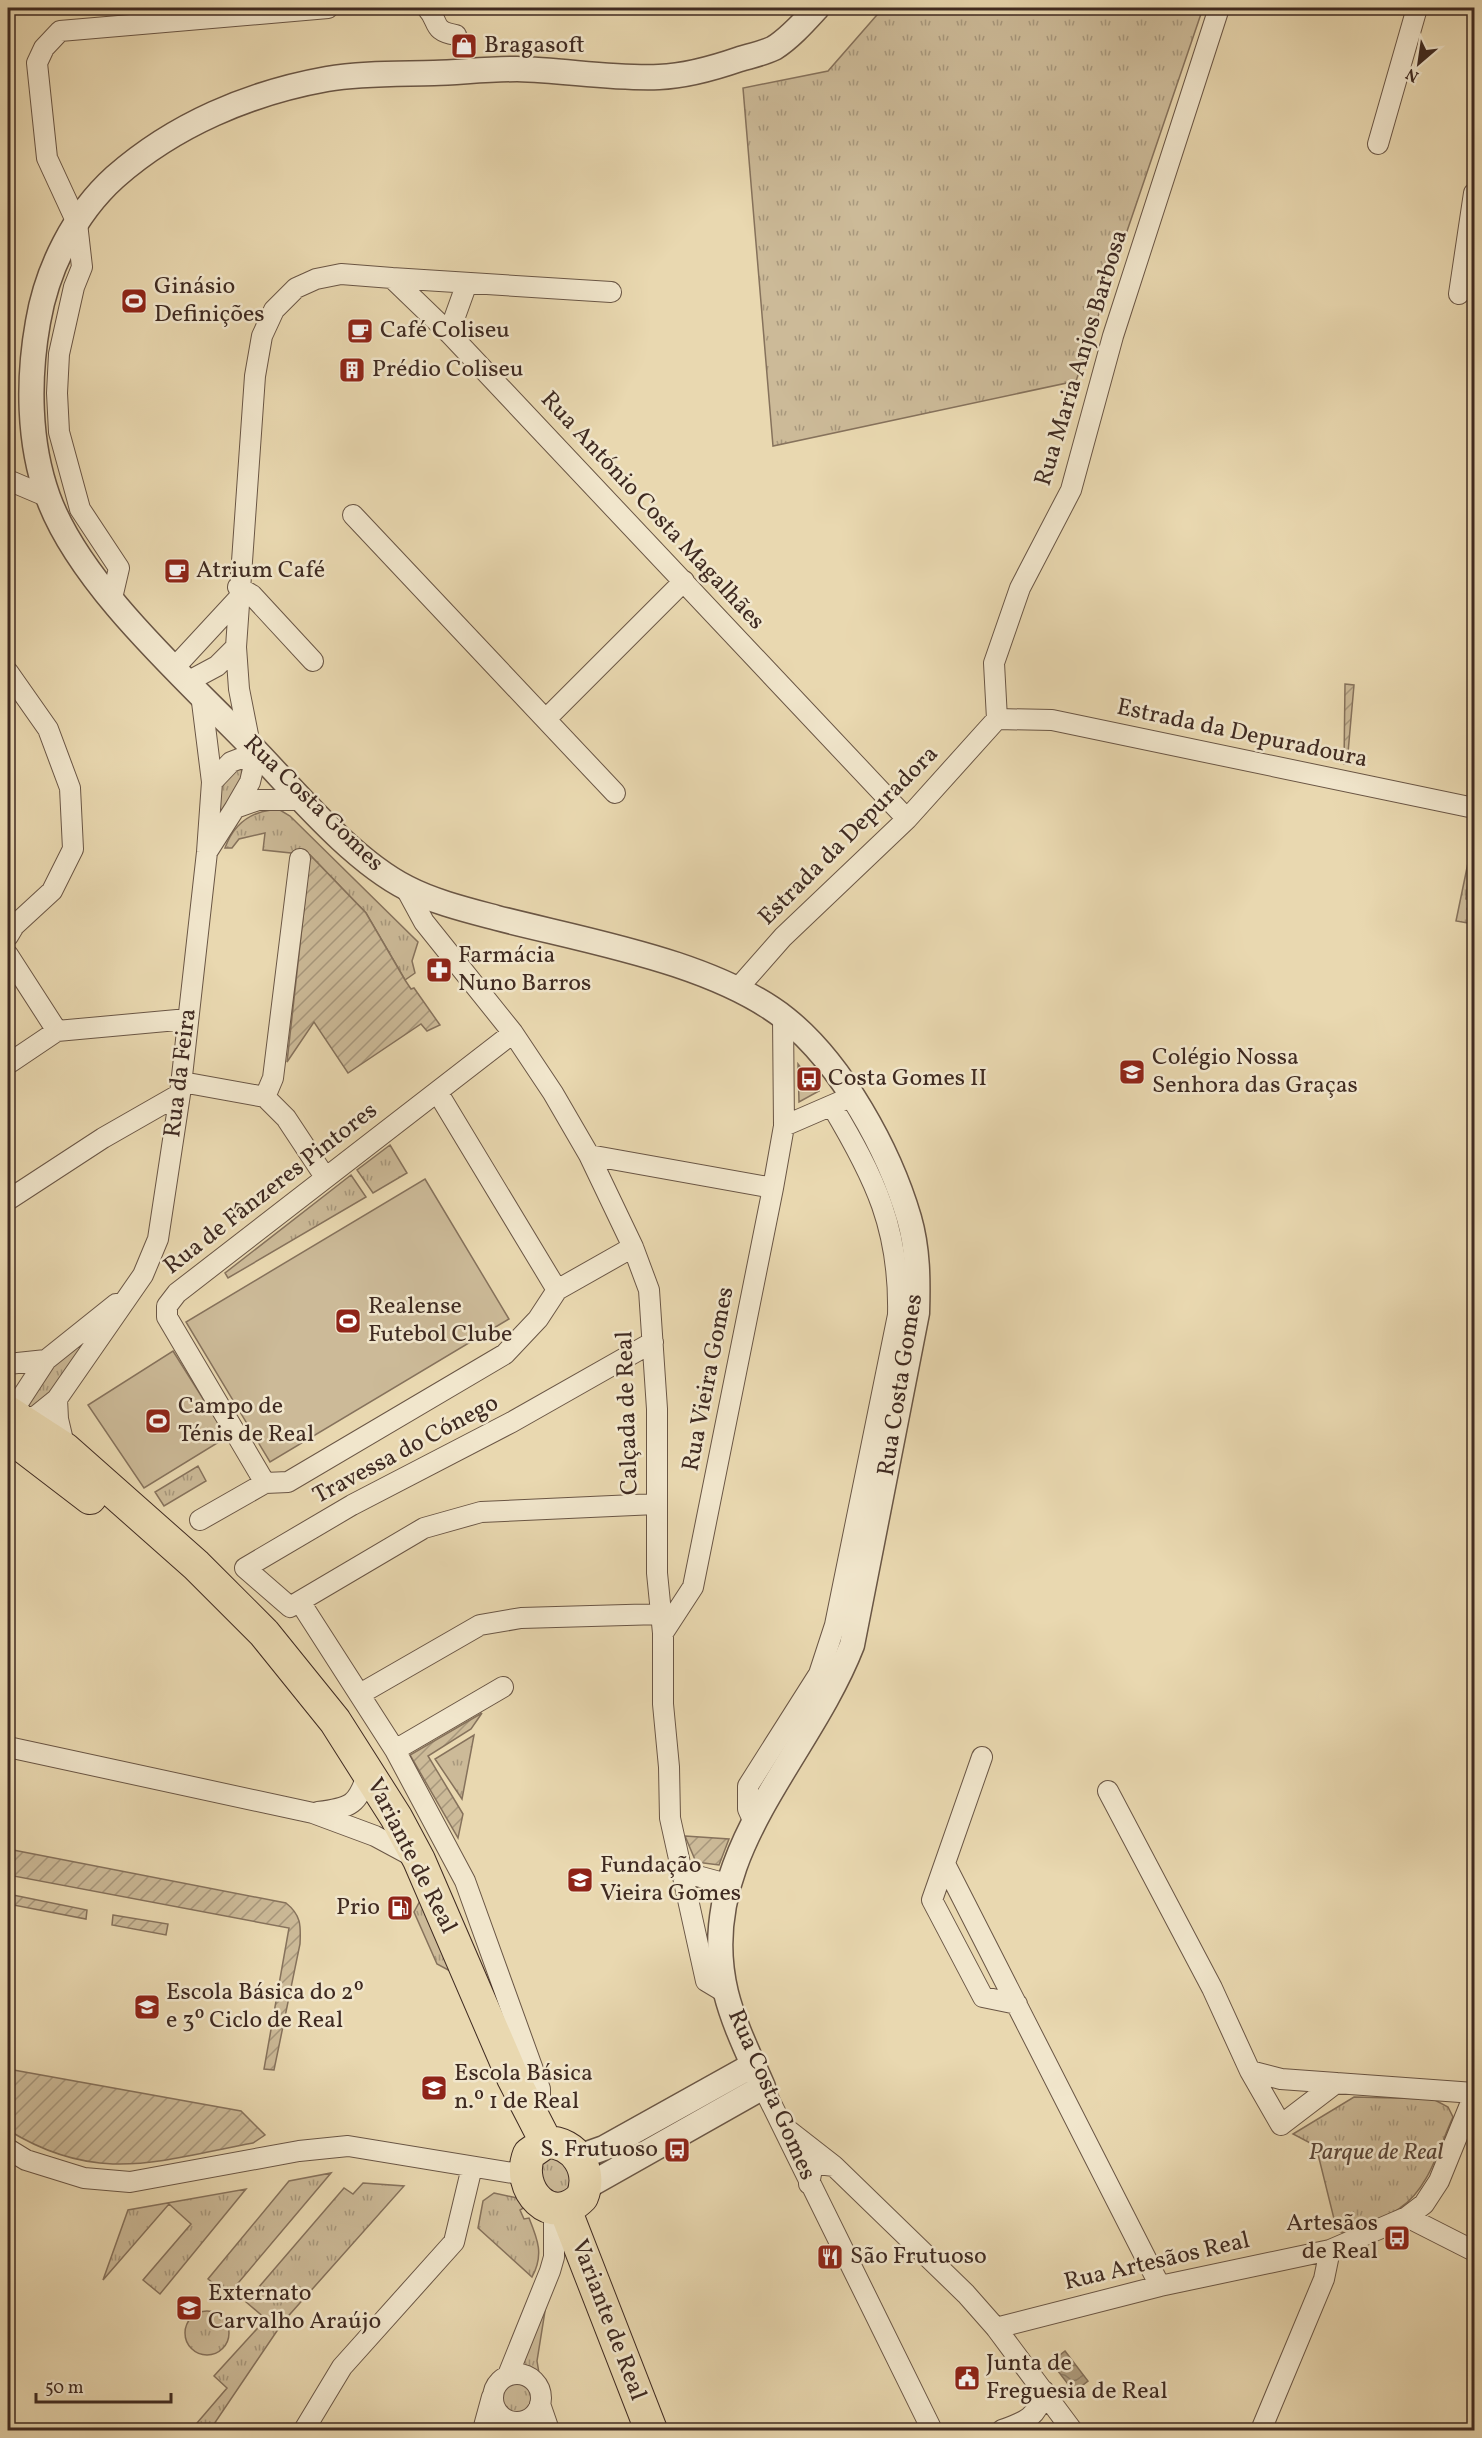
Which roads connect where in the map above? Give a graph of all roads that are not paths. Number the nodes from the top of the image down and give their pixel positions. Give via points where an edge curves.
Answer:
1 (328, 8) edge
2 (427, 8) edge
3 (817, 8) edge
4 (1219, 8) edge
5 (1417, 8) edge
6 (456, 35) dead end
7 (1378, 144) dead end
8 (1474, 194) edge
9 (76, 223) junction
10 (392, 278) junction
11 (467, 283) junction
12 (611, 292) dead end
13 (1459, 294) dead end
14 (449, 333) junction
15 (8, 480) edge
16 (48, 497) junction
17 (353, 515) dead end
18 (684, 581) junction
19 (238, 593) junction
20 (112, 598) junction
21 (236, 647) junction
22 (313, 661) dead end
23 (8, 672) edge
24 (188, 681) junction
25 (547, 718) junction
26 (998, 719) junction
27 (254, 748) junction
28 (212, 782) junction
29 (615, 793) dead end
30 (303, 800) junction
31 (234, 808) junction
32 (1474, 808) edge
33 (907, 819) junction
34 (207, 852) junction
35 (300, 859) dead end
36 (405, 887) junction
37 (8, 936) edge
38 (8, 956) edge
39 (738, 988) junction
40 (783, 1017) junction
41 (188, 1019) junction
42 (57, 1031) junction
43 (513, 1034) junction
44 (8, 1064) edge
45 (181, 1088) junction
46 (438, 1093) junction
47 (265, 1097) junction
48 (842, 1101) junction
49 (784, 1126) junction
50 (589, 1155) junction
51 (326, 1177) junction
52 (773, 1188) junction
53 (8, 1200) edge
54 (633, 1247) junction
55 (134, 1289) junction
56 (557, 1290) junction
57 (653, 1342) junction
58 (46, 1360) junction
59 (8, 1364) edge
60 (57, 1399) junction
61 (14, 1427) edge
62 (65, 1449) junction
63 (266, 1483) junction
64 (656, 1504) junction
65 (200, 1520) dead end
66 (228, 1600) junction
67 (300, 1602) junction
68 (662, 1624) junction
69 (503, 1687) dead end
70 (360, 1694) junction
71 (8, 1747) edge
72 (395, 1750) junction
73 (982, 1757) dead end
74 (368, 1772) junction
75 (1108, 1791) dead end
76 (314, 1813) junction
77 (418, 1860) junction
78 (945, 1864) junction
79 (679, 1871) junction
80 (727, 1884) junction
81 (726, 1993) junction
82 (1017, 2004) junction
83 (753, 2065) junction
84 (1250, 2071) junction
85 (1336, 2083) junction
86 (763, 2087) junction
87 (1473, 2100) edge
88 (528, 2111) junction
89 (780, 2124) junction
90 (546, 2142) junction
91 (8, 2149) edge
92 (575, 2154) junction
93 (834, 2166) junction
94 (472, 2167) junction
95 (525, 2175) junction
96 (809, 2184) junction
97 (586, 2187) junction
98 (559, 2209) junction
99 (1407, 2217) junction
100 (1330, 2250) junction
101 (1474, 2251) edge
102 (1160, 2286) junction
103 (996, 2328) junction
104 (508, 2375) junction
105 (1044, 2391) junction
106 (492, 2397) junction
107 (540, 2404) junction
108 (520, 2426) edge
109 (304, 2430) edge
110 (483, 2430) edge
111 (549, 2430) edge
112 (651, 2430) edge
113 (932, 2430) edge
114 (1002, 2430) edge
115 (1072, 2430) edge
116 (1261, 2430) edge

1 - 9 street via 60,31 44,48 37,63 38,87 47,158
2 - 6 street via 442,33
3 - 9 street, Rua Costa Gomes via 774,48 703,71 658,77 518,69 414,74 332,78 271,92 217,112 161,140 110,181
4 - 26 street, Rua Maria Anjos Barbosa via 1113,336 1071,490 1020,588 994,663
5 - 7 street
8 - 13 street
9 - 16 street, Rua Costa Gomes via 59,252 42,299 33,352 35,441
9 - 20 street via 82,267 59,354 59,432 80,509 119,568
10 - 11 street
10 - 14 street, Rua António Costa Magalhães
10 - 19 street via 341,274 316,279 296,288 274,310 262,336 255,375
11 - 12 street
11 - 14 street
14 - 18 street, Rua António Costa Magalhães
15 - 16 street
16 - 20 street, Rua Costa Gomes via 78,557
17 - 25 street
18 - 25 street
18 - 33 street, Rua António Costa Magalhães
19 - 21 street
19 - 22 street via 252,595
19 - 24 street
20 - 24 street, Rua Costa Gomes
21 - 24 street via 217,666
21 - 27 street via 239,689
23 - 37 street via 48,729 70,788 72,849 52,891
24 - 27 street, Rua Costa Gomes
24 - 28 street, Rua da Feira
25 - 29 street
26 - 32 street, Estrada da Depuradoura via 1052,720
26 - 33 street, Estrada da Depuradora
27 - 28 street via 231,762
27 - 30 street, Rua Costa Gomes
27 - 31 street, Rua da Feira via 250,782
28 - 34 street, Rua da Feira
30 - 31 street via 258,800
30 - 36 street, Rua Costa Gomes via 359,854
31 - 34 street, Rua da Feira
33 - 39 street, Estrada da Depuradora via 783,937
34 - 41 street, Rua da Feira
35 - 47 street via 273,1078
36 - 39 street, Rua Costa Gomes via 458,907 655,959
36 - 43 street, Calçada de Real via 424,922
38 - 42 street
39 - 40 street, Rua Costa Gomes
40 - 48 street, Rua Costa Gomes via 819,1049
40 - 49 street, Rua Vieira Gomes
41 - 42 street
41 - 45 street, Rua da Feira
42 - 44 street
43 - 46 street, Rua de Fânzeres Pintores
43 - 50 street, Calçada de Real via 554,1093
45 - 47 street
45 - 53 street
45 - 55 street, Rua da Feira via 158,1239
46 - 51 street, Rua de Fânzeres Pintores
46 - 56 street
47 - 51 street via 286,1118
48 - 49 street
48 - 80 street, Rua Costa Gomes via 895,1179 911,1222 918,1268 917,1312 852,1645 829,1695 753,1820
49 - 52 street, Rua Vieira Gomes
50 - 52 street
50 - 54 street, Calçada de Real
51 - 63 street, Rua de Fânzeres Pintores via 177,1293 167,1306 167,1317
52 - 68 street, Rua Vieira Gomes via 693,1587
54 - 56 street
54 - 57 street, Calçada de Real via 649,1290
55 - 58 street, Rua da Feira
55 - 60 street, Rua da Feira
56 - 63 street via 538,1319 505,1354 288,1482
57 - 64 street, Calçada de Real
57 - 67 street, Travessa do Cónego via 512,1422 352,1505 245,1568 290,1607
58 - 59 street
58 - 61 street, Rua da Feira via 18,1403
60 - 61 street, Rua da Feira
60 - 62 street
61 - 62 main road, Variante de Real
61 - 66 main road, Variante de Real via 108,1512
62 - 66 main road, Variante de Real via 196,1565
63 - 65 street
64 - 67 street via 481,1512 424,1528
64 - 68 street, Calçada de Real
66 - 74 main road, Variante de Real via 296,1670
67 - 70 street
68 - 70 street via 521,1618 480,1625
68 - 79 street, Calçada de Real via 670,1818
69 - 72 street
70 - 72 street
71 - 76 street
72 - 88 street via 465,1881 498,1965 540,2090 540,2102
73 - 78 street
74 - 76 street via 356,1801 343,1809
74 - 77 main road, Variante de Real
75 - 84 street via 1212,1988
76 - 77 street via 375,1836
77 - 88 main road, Variante de Real
78 - 82 street
78 - 82 street via 932,1900 983,1997
79 - 80 street
79 - 81 street, Calçada de Real via 706,1981
80 - 81 street, Rua Costa Gomes via 721,1944
81 - 83 street, Rua Costa Gomes
82 - 102 street
83 - 86 street, Rua Costa Gomes
83 - 92 street via 604,2148
84 - 85 street via 1281,2079
84 - 85 street via 1281,2125
85 - 87 street
86 - 89 street, Rua Costa Gomes
86 - 97 street
87 - 99 street, Rua Artesãos Real via 1439,2181 1424,2205
88 - 90 main road, Variante de Real
89 - 93 street
89 - 96 street, Rua Costa Gomes
90 - 92 main road via 557,2142
90 - 95 main road via 529,2154
91 - 94 street via 26,2160 84,2178 130,2182 335,2146
92 - 97 main road via 583,2164
93 - 96 street via 818,2164 812,2169
93 - 103 street
94 - 95 street
94 - 109 street via 454,2242 342,2367
95 - 98 main road via 536,2198
96 - 113 street, Rua Costa Gomes
97 - 98 main road via 575,2205
98 - 104 street via 550,2271
98 - 112 main road, Variante de Real
99 - 100 street, Rua Artesãos Real
99 - 101 street
100 - 102 street, Rua Artesãos Real
100 - 116 street via 1324,2280
102 - 103 street, Rua Artesãos Real
103 - 105 street
104 - 106 street via 497,2383
104 - 107 street via 520,2374 535,2382
105 - 114 street via 1041,2406 1033,2417
105 - 115 street
106 - 108 street via 497,2413
106 - 110 street
107 - 108 street via 535,2414
107 - 111 street

